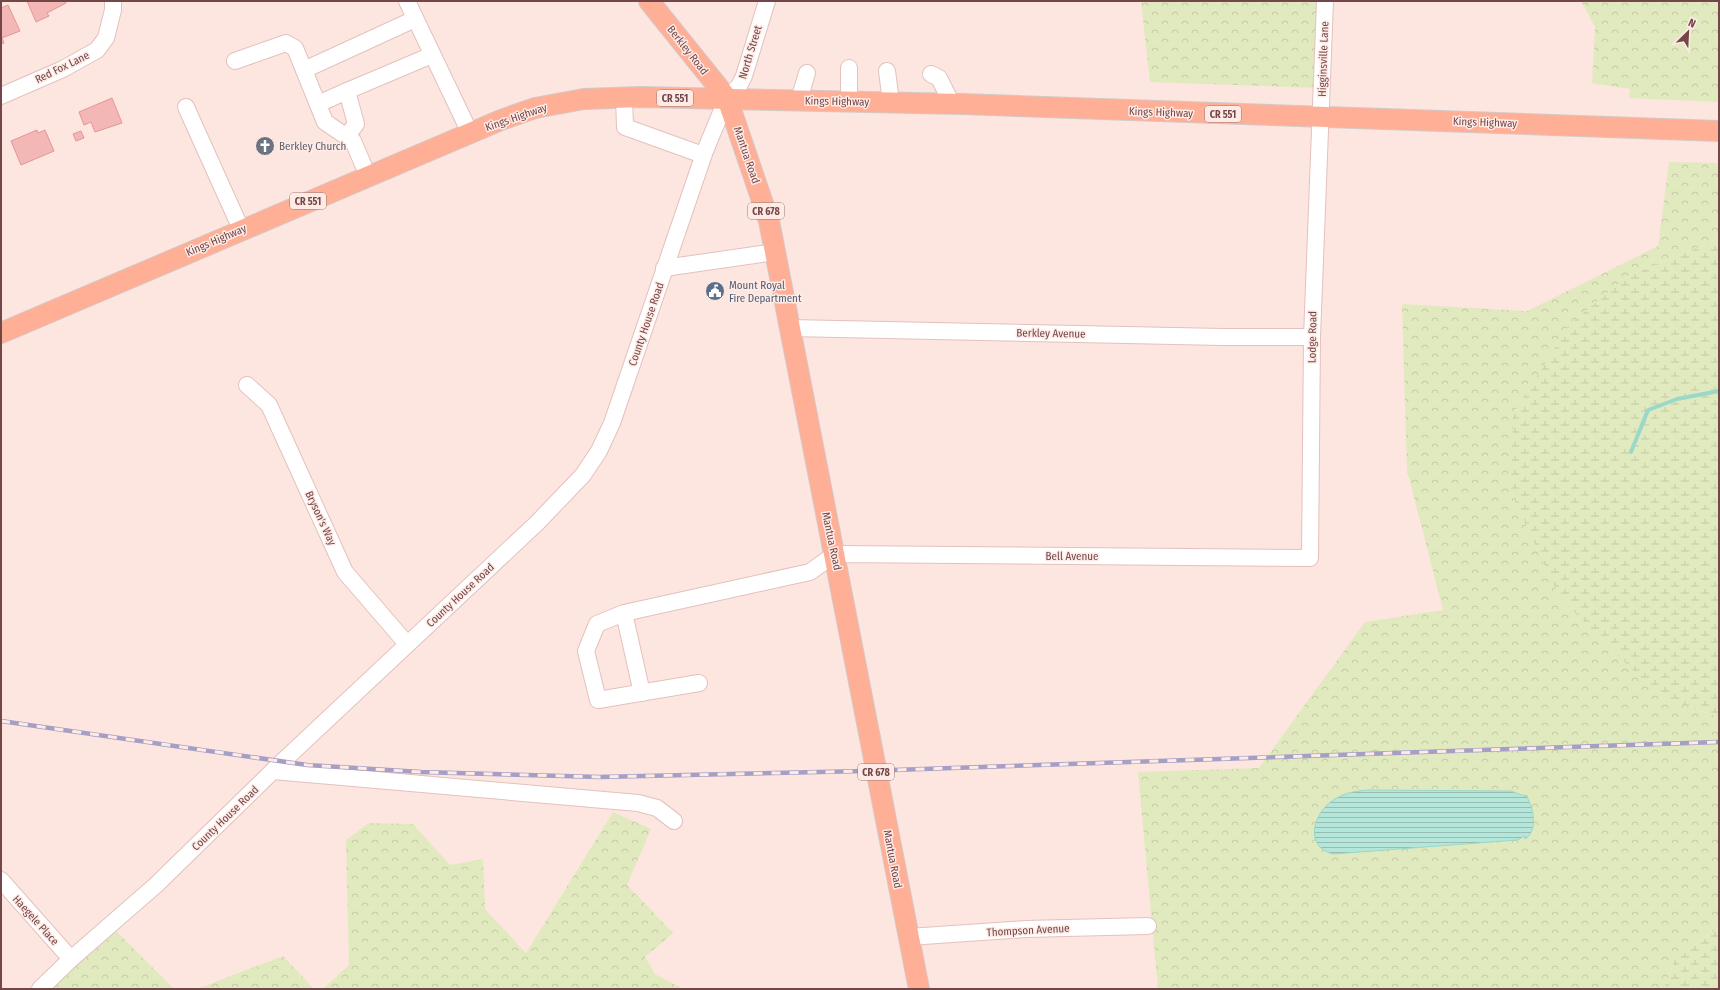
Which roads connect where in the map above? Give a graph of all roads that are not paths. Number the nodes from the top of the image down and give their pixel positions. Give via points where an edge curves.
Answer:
1 (113, 1) edge
2 (407, 1) edge
3 (649, 1) edge
4 (768, 1) edge
5 (1325, 1) edge
6 (415, 19) junction
7 (432, 55) junction
8 (235, 62) dead end
9 (849, 68) dead end
10 (304, 70) junction
11 (887, 71) dead end
12 (806, 73) dead end
13 (930, 74) dead end
14 (347, 91) junction
15 (1, 96) edge
16 (624, 97) junction
17 (727, 98) junction
18 (799, 100) junction
19 (849, 101) junction
20 (891, 102) junction
21 (318, 104) junction
22 (952, 104) junction
23 (186, 107) dead end
24 (1321, 117) junction
25 (1719, 131) edge
26 (470, 133) junction
27 (347, 136) junction
28 (703, 156) junction
29 (368, 176) junction
30 (241, 229) junction
31 (775, 252) junction
32 (664, 268) junction
33 (790, 328) junction
34 (1, 332) edge
35 (1312, 337) junction
36 (247, 385) dead end
37 (835, 554) junction
38 (1310, 558) joint
39 (624, 613) junction
40 (407, 644) junction
41 (699, 683) dead end
42 (642, 693) junction
43 (273, 771) junction
44 (674, 821) dead end
45 (1, 880) edge
46 (1148, 926) dead end
47 (909, 938) junction
48 (71, 959) junction
49 (40, 989) edge
50 (919, 989) edge

1 - 15 street, Red Fox Lane via 106,38 97,50 63,69
2 - 6 street
3 - 17 main road, Berkley Road / CR 678
4 - 17 street, North Street via 744,76 739,86
5 - 24 street, Higginsville Lane
6 - 7 street
6 - 10 street
7 - 14 street
7 - 26 street
8 - 10 street via 286,43 295,48
9 - 19 street
10 - 21 street
11 - 20 street
12 - 18 street
13 - 22 street via 939,78
14 - 21 street
14 - 27 street via 356,124
16 - 17 main road, Kings Highway / CR 551
16 - 26 main road, Kings Highway / CR 551 via 584,99 535,108
16 - 28 street via 626,127
17 - 18 main road, Kings Highway / CR 551
17 - 28 street, County House Road
17 - 31 main road, Mantua Road / CR 678 via 769,221
18 - 19 main road, Kings Highway / CR 551
19 - 20 main road, Kings Highway / CR 551
20 - 22 main road, Kings Highway / CR 551
21 - 27 street via 325,122
22 - 24 main road, Kings Highway / CR 551
23 - 30 street
24 - 25 main road, Kings Highway / CR 551
24 - 35 street, Lodge Road
26 - 29 main road, Kings Highway / CR 551
27 - 29 street via 353,141
28 - 32 street, County House Road
29 - 30 main road, Kings Highway / CR 551
30 - 34 main road, Kings Highway / CR 551
31 - 32 street
31 - 33 main road, Mantua Road / CR 678
32 - 40 street, County House Road via 612,423 589,467 536,523
33 - 35 street, Berkley Avenue
33 - 37 main road, Mantua Road / CR 678
35 - 38 street, Lodge Road
36 - 40 street, Bryson's Way via 269,405 345,572
37 - 38 street, Bell Avenue
37 - 39 street via 810,572
37 - 47 main road, Mantua Road / CR 678
39 - 42 street
39 - 42 street via 597,624 586,651 598,700
40 - 43 street, County House Road
41 - 42 street
43 - 44 street via 638,802 657,808
43 - 48 street, County House Road via 156,885
45 - 48 street, Haegele Place
46 - 47 street, Thompson Avenue via 1026,929
47 - 50 main road, Mantua Road / CR 678
48 - 49 street, County House Road

